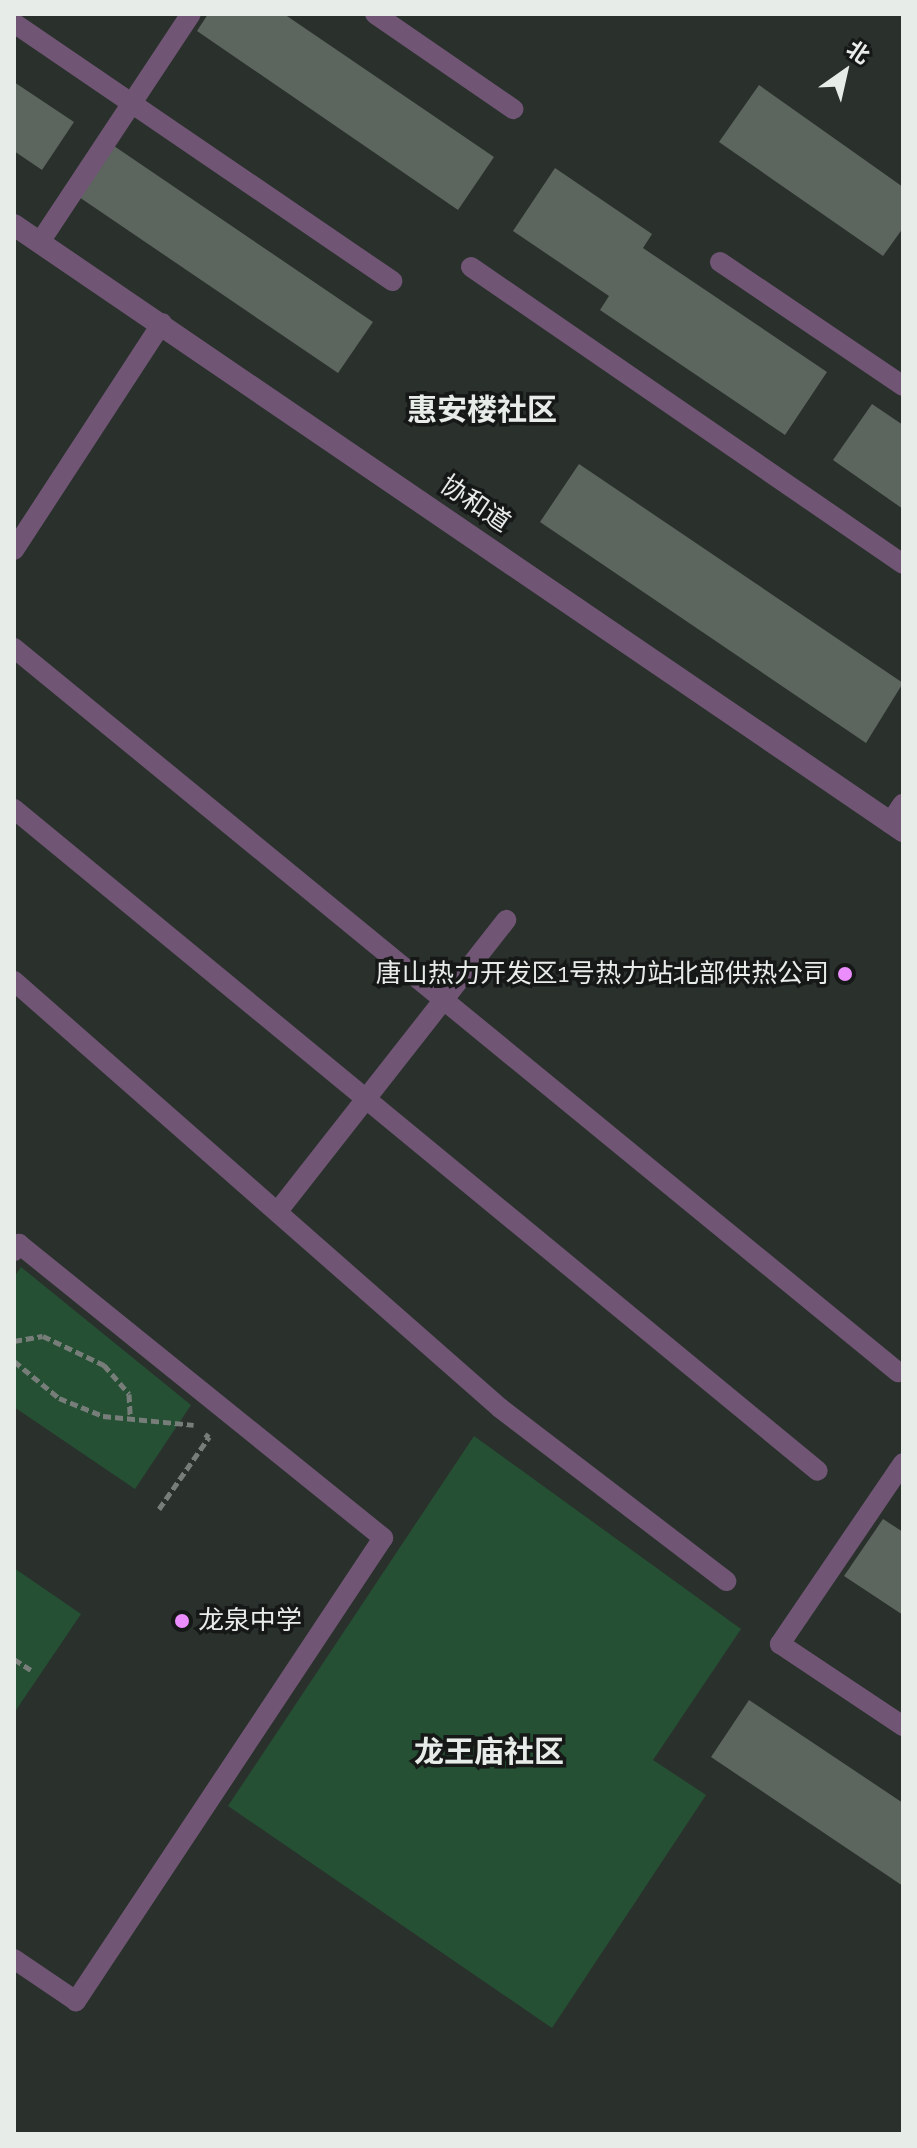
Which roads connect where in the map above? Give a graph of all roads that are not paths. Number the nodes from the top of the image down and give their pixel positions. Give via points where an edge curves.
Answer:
1 (191, 14) edge
2 (375, 14) edge
3 (14, 23) edge
4 (131, 104) junction
5 (513, 109) dead end
6 (14, 225) edge
7 (40, 242) junction
8 (720, 262) dead end
9 (471, 267) dead end
10 (392, 281) dead end
11 (162, 323) junction
12 (903, 386) edge
13 (14, 550) edge
14 (903, 564) edge
15 (14, 648) edge
16 (14, 809) edge
17 (899, 819) edge
18 (506, 920) dead end
19 (14, 981) edge
20 (444, 1000) junction
21 (366, 1100) junction
22 (278, 1211) junction
23 (14, 1251) edge
24 (898, 1372) dead end
25 (903, 1463) edge
26 (818, 1471) dead end
27 (726, 1581) dead end
28 (903, 1726) edge
29 (14, 1959) edge

1 - 4 lane
2 - 5 lane
3 - 4 lane
4 - 7 lane
4 - 10 lane
6 - 7 street, 协和道
7 - 11 street, 协和道
8 - 12 lane
9 - 14 lane
11 - 13 lane
11 - 17 street, 协和道
15 - 20 lane
16 - 21 lane
18 - 20 lane
19 - 22 lane
20 - 21 lane
20 - 24 lane
21 - 22 lane
21 - 26 lane
22 - 27 lane via 500,1408
23 - 29 lane via 19,1244 383,1538 76,2001
25 - 28 lane via 780,1644

